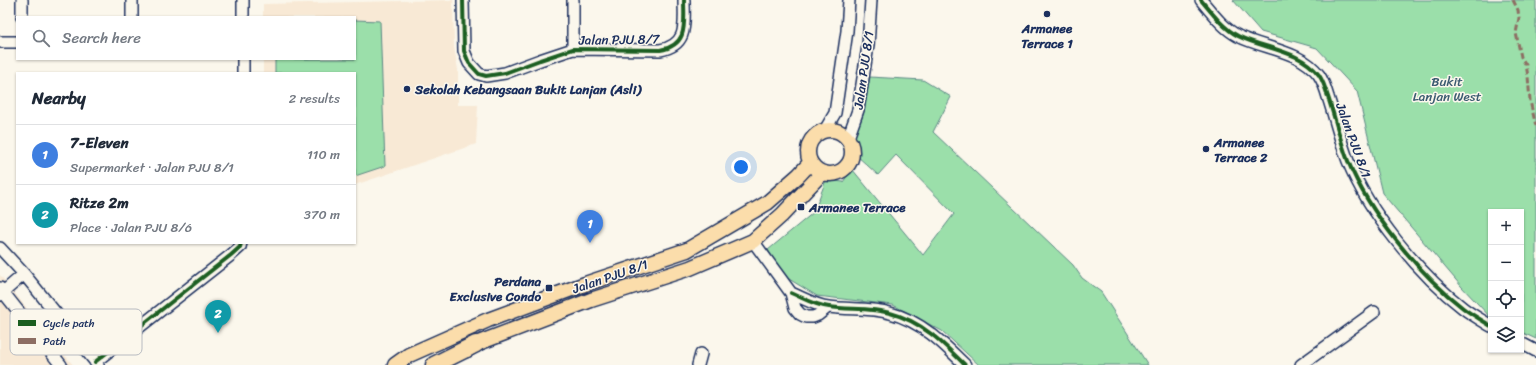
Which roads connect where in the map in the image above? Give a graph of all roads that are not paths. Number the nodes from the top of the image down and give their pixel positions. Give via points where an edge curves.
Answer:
1 (22, 0) edge
2 (132, 0) edge
3 (243, 0) edge
4 (463, 0) edge
5 (574, 0) edge
6 (684, 0) edge
7 (849, 0) edge
8 (871, 0) edge
9 (1202, 0) edge
10 (22, 16) edge
11 (132, 16) edge
12 (243, 16) edge
13 (0, 42) edge
14 (16, 42) edge
15 (573, 49) junction
16 (243, 60) edge
17 (243, 72) edge
18 (825, 130) junction
19 (848, 138) junction
20 (810, 163) junction
21 (822, 173) junction
22 (753, 241) junction
23 (241, 244) edge
24 (0, 248) edge
25 (24, 274) junction
26 (585, 284) junction
27 (1, 292) edge
28 (791, 293) junction
29 (591, 300) junction
30 (828, 307) junction
31 (15, 309) edge
32 (52, 309) edge
33 (1374, 312) dead end
34 (1488, 324) edge
35 (142, 327) edge
36 (476, 344) junction
37 (1524, 345) edge
38 (1536, 351) edge
39 (701, 354) dead end
40 (53, 355) edge
41 (89, 355) edge
42 (107, 355) edge
43 (96, 364) edge
44 (61, 365) edge
45 (395, 365) edge
46 (434, 365) edge
47 (443, 365) edge
48 (698, 365) edge
49 (965, 365) edge
50 (1301, 365) edge

1 - 10 street
2 - 11 street
3 - 12 street
4 - 15 street, Jalan PJU 8/7 via 464,51 469,63 479,74 486,76 505,73
5 - 15 street
6 - 15 street, Jalan PJU 8/7 via 682,38 669,48
7 - 18 street, Jalan PJU 8/1 via 835,113
8 - 19 street, Jalan PJU 8/1 via 868,46 858,110
9 - 34 street, Jalan PJU 8/1 via 1224,26 1238,36 1296,56 1319,76 1359,185 1386,226 1438,286 1463,308
13 - 14 street
16 - 17 street
18 - 19 main road via 838,131
18 - 20 main road via 818,133 808,146
19 - 21 main road via 852,152 848,165 836,173
20 - 21 main road
20 - 26 main road, Jalan PJU 8/1 via 767,203 687,250
21 - 22 main road, Jalan PJU 8/1
22 - 28 street
22 - 29 main road, Jalan PJU 8/1 via 690,268
23 - 35 street via 230,256
24 - 25 street
25 - 27 street
25 - 32 street
26 - 29 main road
26 - 45 main road, Jalan PJU 8/1 via 488,320 409,355
27 - 31 street
28 - 30 street
28 - 30 street via 795,308 806,317 818,315
29 - 36 main road, Jalan PJU 8/1
30 - 49 street via 890,312 907,318 940,339
33 - 50 street
36 - 46 highway
36 - 47 main road, Jalan PJU 8/1
37 - 38 street
39 - 48 street
40 - 44 street
41 - 43 street
42 - 43 street

